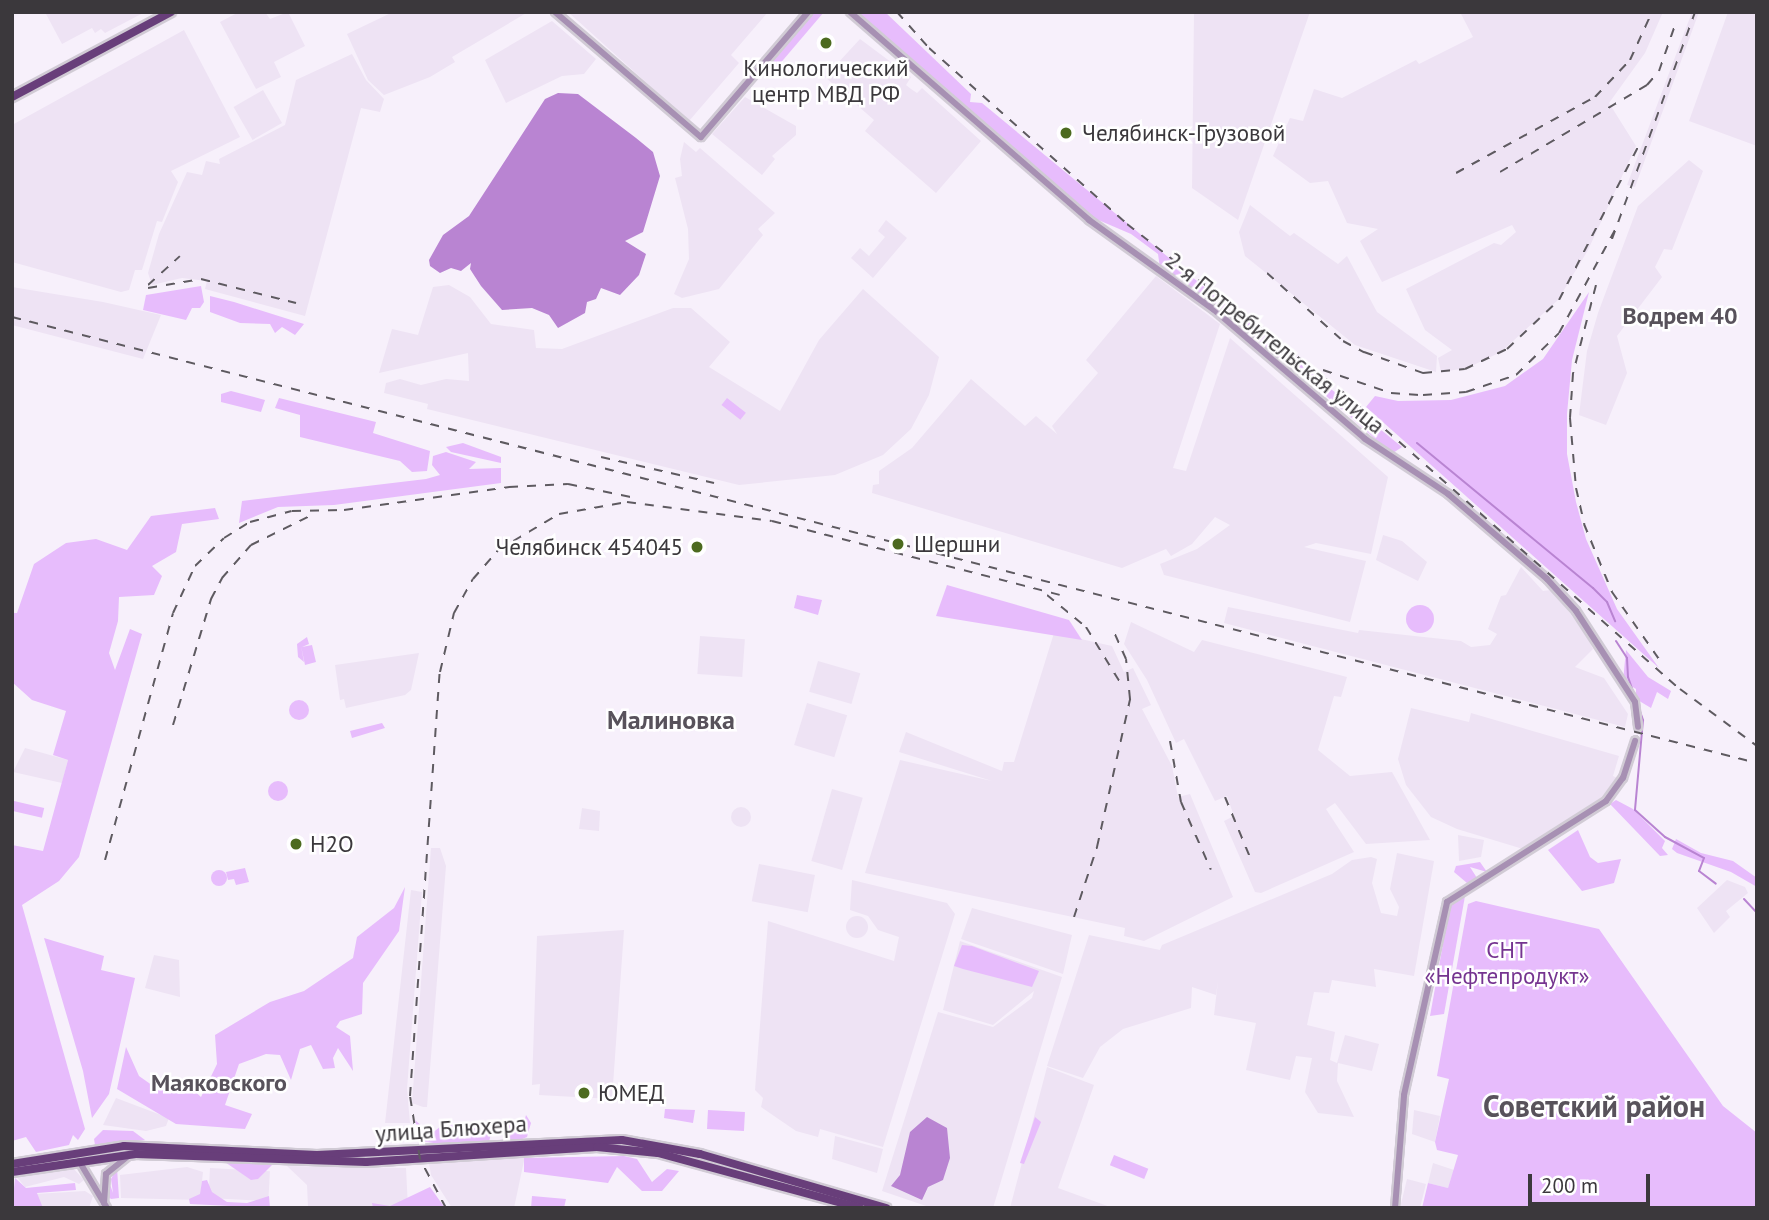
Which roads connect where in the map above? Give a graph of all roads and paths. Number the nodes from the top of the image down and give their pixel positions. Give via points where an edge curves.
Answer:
1 (171, 12) edge
2 (555, 12) edge
3 (808, 12) edge
4 (850, 12) edge
5 (12, 97) edge
6 (1638, 727) tunnel mouth
7 (1634, 741) tunnel mouth
8 (136, 1154) junction
9 (78, 1155) junction
10 (12, 1164) edge
11 (12, 1172) edge
12 (826, 1194) junction
13 (105, 1205) edge
14 (860, 1208) edge
15 (886, 1208) edge
16 (1395, 1208) edge

1 - 5 main road
2 - 3 street via 701,137
4 - 6 street, 2-я Потребительская улица via 1089,220 1213,309 1365,439 1448,494 1547,579 1576,611 1635,702
7 - 16 street via 1623,778 1605,801 1447,902 1404,1095
8 - 9 main road, улица Блюхера
8 - 12 main road, улица Блюхера via 341,1162 627,1149
8 - 13 street via 108,1170
9 - 10 main road, улица Блюхера
9 - 11 main road, улица Блюхера
9 - 12 main road, улица Блюхера via 153,1145 370,1154 622,1140 699,1154
9 - 13 street
12 - 14 main road, улица Блюхера
12 - 15 main road, улица Блюхера

